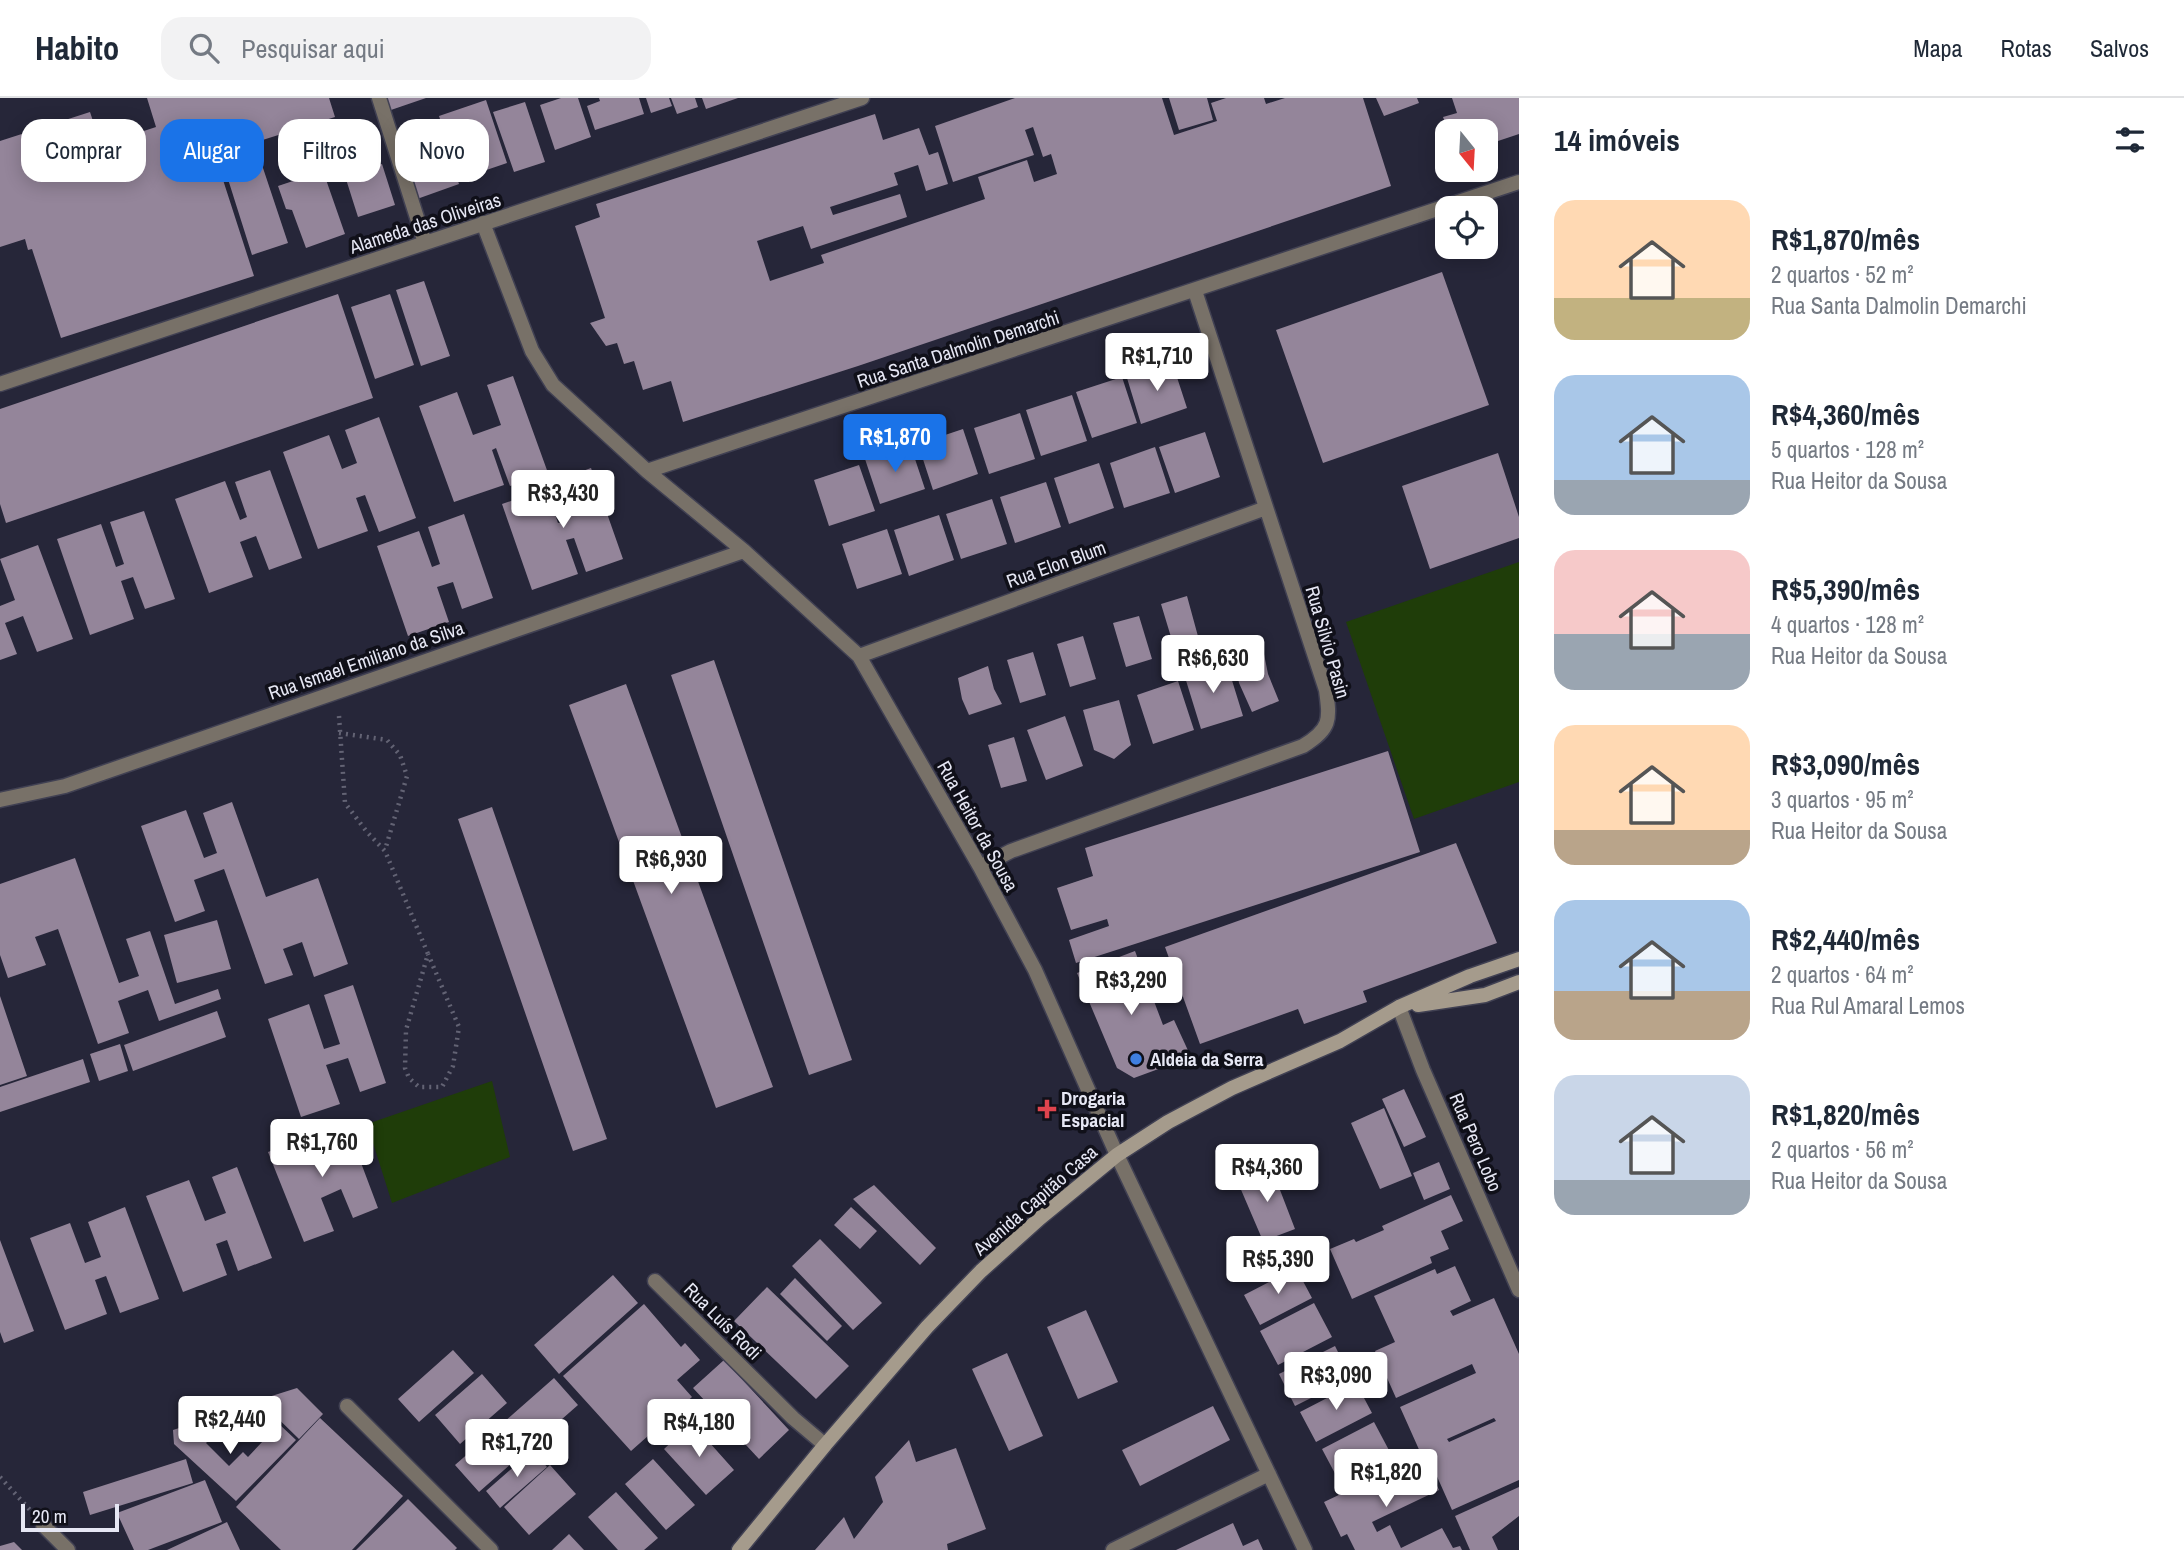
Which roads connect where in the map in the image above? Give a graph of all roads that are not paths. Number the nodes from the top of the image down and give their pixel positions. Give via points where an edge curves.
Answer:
1 (380, 98) edge
2 (862, 98) edge
3 (1519, 181) edge
4 (483, 223) junction
5 (425, 243) junction
6 (1195, 291) junction
7 (0, 384) edge
8 (648, 471) junction
9 (1266, 508) junction
10 (744, 551) junction
11 (859, 656) junction
12 (0, 800) edge
13 (980, 867) junction
14 (1519, 959) edge
15 (1519, 982) edge
16 (1399, 1007) junction
17 (1117, 1155) junction
18 (655, 1281) dead end
19 (1519, 1290) edge
20 (347, 1406) dead end
21 (825, 1445) junction
22 (1269, 1474) junction
23 (43, 1525) road end
24 (68, 1550) edge
25 (491, 1550) edge
26 (739, 1550) edge
27 (1113, 1550) edge
28 (1305, 1550) edge

1 - 5 street
2 - 4 street, Alameda das Oliveiras
3 - 6 street, Rua Santa Dalmolin Demarchi
4 - 5 street, Alameda das Oliveiras
4 - 8 street, Rua Heitor da Sousa via 532,351 553,385
5 - 7 street, Alameda das Oliveiras
6 - 8 street, Rua Santa Dalmolin Demarchi
6 - 9 street, Rua Silvio Pasin
8 - 10 street, Rua Heitor da Sousa
9 - 11 street, Rua Elon Blum
9 - 13 street, Rua Silvio Pasin via 1326,690 1329,716 1322,734 1303,746
10 - 11 street, Rua Heitor da Sousa
10 - 12 street, Rua Ismael Emiliano da Silva via 65,786
11 - 13 street, Rua Heitor da Sousa
13 - 17 street, Rua Heitor da Sousa via 1035,970
14 - 16 main road, Avenida Capitão Casa
15 - 16 main road via 1485,995
16 - 17 main road, Avenida Capitão Casa via 1340,1041 1232,1088
16 - 19 street, Rua Pero Lobo
17 - 21 main road, Avenida Capitão Casa via 981,1271
17 - 22 street, Rua Heitor da Sousa
18 - 21 street, Rua Luís Rodi
20 - 25 street
21 - 26 main road, Avenida Capitão Casa
22 - 27 street
22 - 28 street, Rua Heitor da Sousa
23 - 24 street

